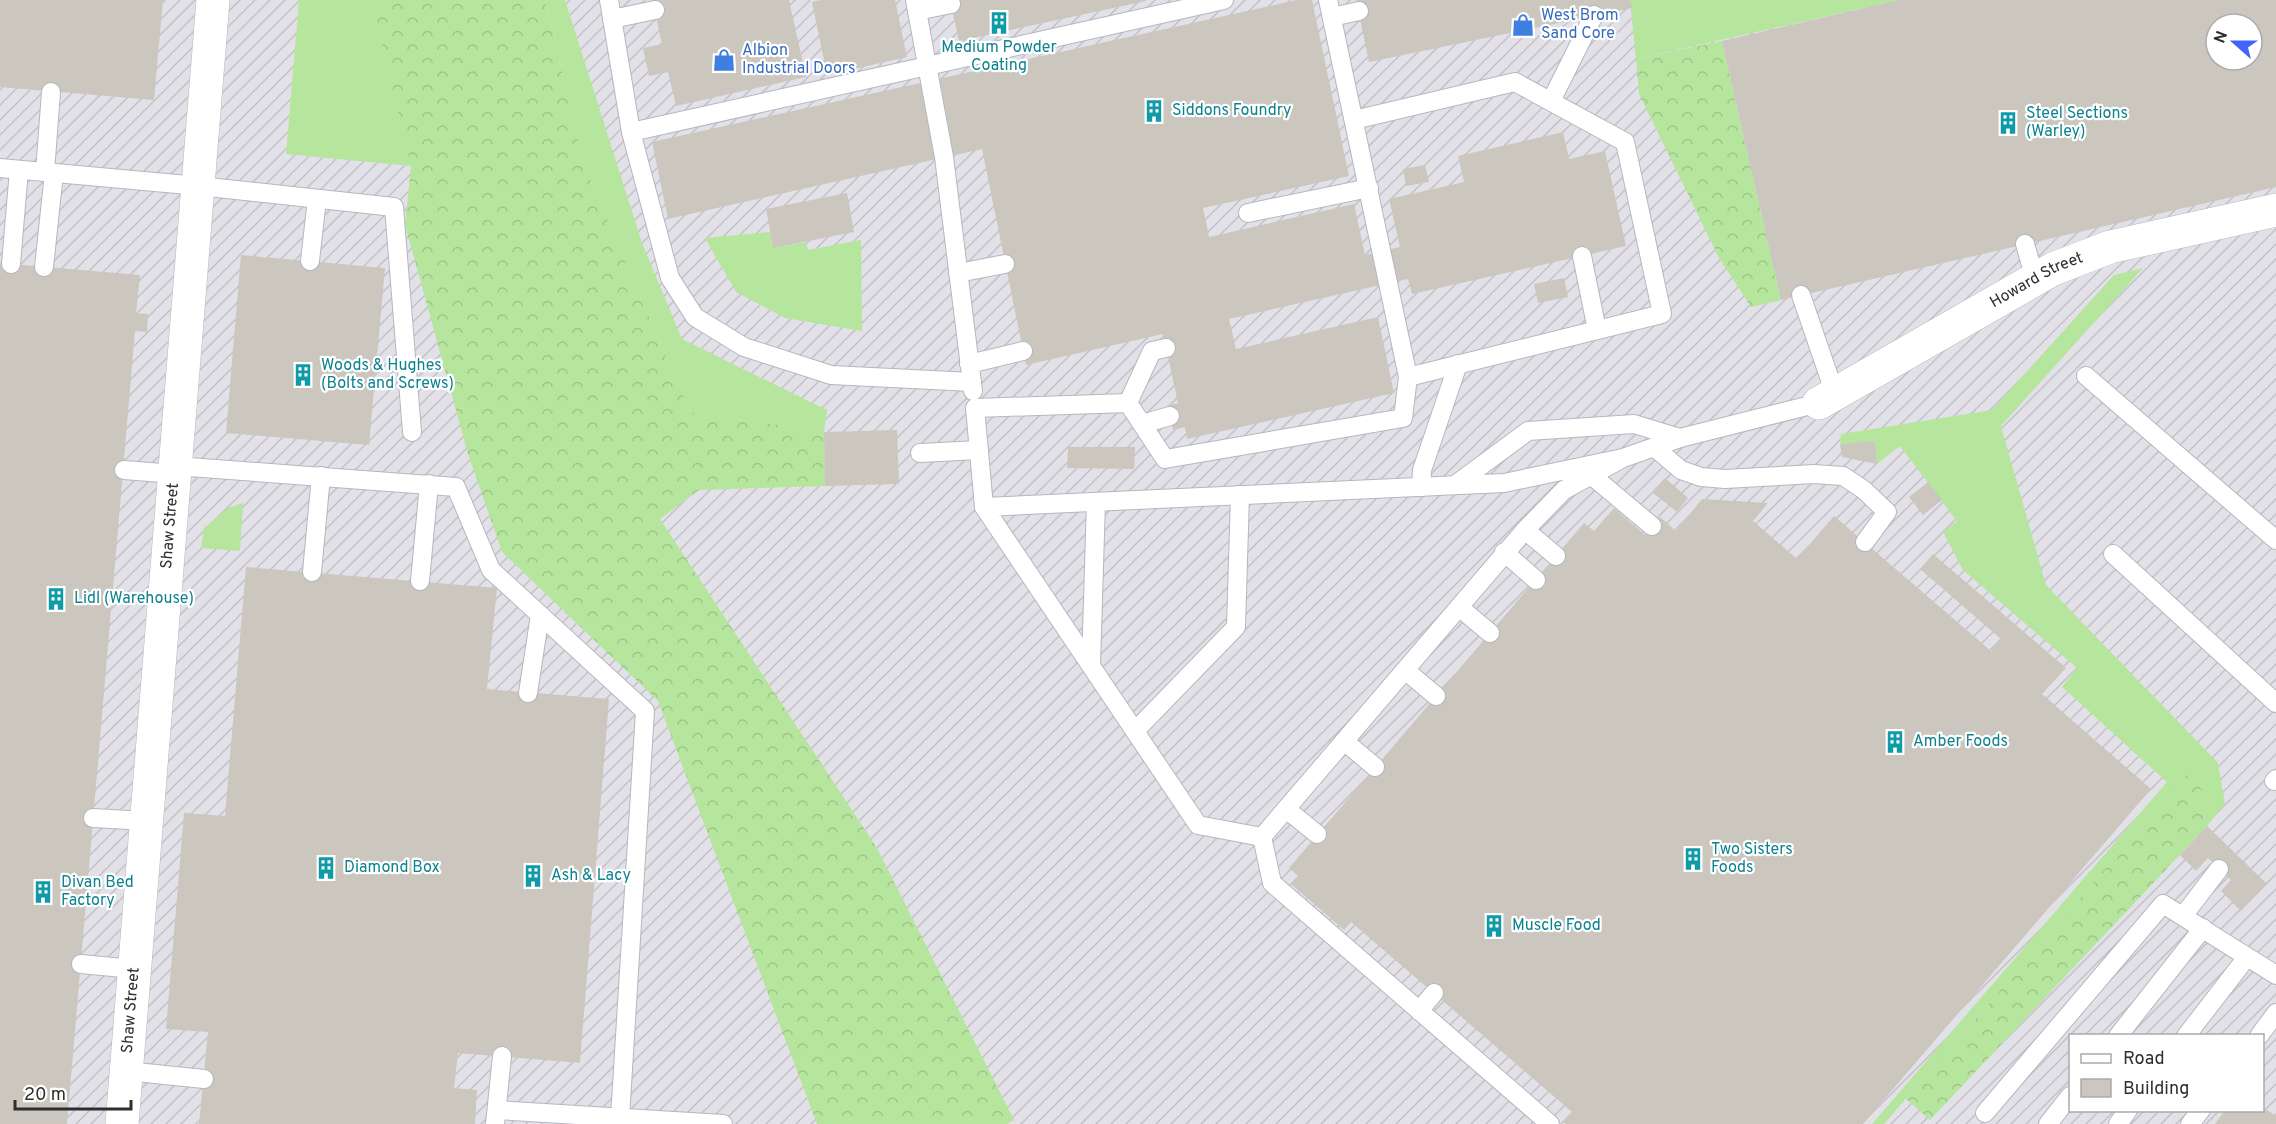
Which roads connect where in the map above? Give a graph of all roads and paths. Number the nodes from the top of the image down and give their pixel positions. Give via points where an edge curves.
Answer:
1 (213, 0) edge
2 (609, 0) edge
3 (1224, 0) edge
4 (951, 4) dead end
5 (916, 6) edge
6 (1330, 8) edge
7 (655, 10) dead end
8 (1359, 11) dead end
9 (1594, 15) dead end
10 (612, 19) junction
11 (927, 66) junction
12 (51, 92) dead end
13 (1551, 101) junction
14 (1354, 120) junction
15 (631, 132) junction
16 (0, 168) edge
17 (19, 170) junction
18 (49, 172) junction
19 (199, 186) junction
20 (1369, 188) junction
21 (317, 199) junction
22 (2276, 210) edge
23 (1248, 213) dead end
24 (2025, 244) dead end
25 (1582, 256) dead end
26 (310, 261) dead end
27 (11, 264) dead end
28 (1005, 264) dead end
29 (44, 267) dead end
30 (958, 273) junction
31 (2035, 279) junction
32 (1801, 296) dead end
33 (1597, 330) junction
34 (1166, 348) dead end
35 (1023, 351) dead end
36 (1458, 364) junction
37 (971, 373) junction
38 (1408, 376) junction
39 (2086, 376) dead end
40 (1827, 399) junction
41 (1128, 402) junction
42 (975, 408) junction
43 (1170, 416) dead end
44 (1142, 424) junction
45 (412, 432) dead end
46 (1680, 438) junction
47 (1654, 447) junction
48 (979, 450) junction
49 (920, 453) dead end
50 (1623, 458) junction
51 (124, 470) dead end
52 (176, 470) junction
53 (1591, 475) junction
54 (321, 476) junction
55 (429, 484) junction
56 (1455, 485) junction
57 (1421, 487) junction
58 (1240, 495) junction
59 (1096, 502) junction
60 (984, 507) junction
61 (1653, 526) dead end
62 (1525, 530) junction
63 (2276, 540) edge
64 (1865, 542) dead end
65 (1504, 552) junction
66 (2113, 554) dead end
67 (1556, 556) dead end
68 (312, 572) dead end
69 (1536, 580) dead end
70 (420, 581) dead end
71 (1459, 607) junction
72 (540, 615) junction
73 (1490, 633) dead end
74 (1091, 665) junction
75 (1405, 670) junction
76 (528, 693) dead end
77 (1436, 696) dead end
78 (2276, 703) edge
79 (1135, 731) junction
80 (1344, 741) junction
81 (1375, 767) dead end
82 (1286, 809) junction
83 (93, 818) dead end
84 (147, 821) junction
85 (1317, 834) dead end
86 (1262, 837) junction
87 (2219, 869) dead end
88 (2182, 916) junction
89 (2203, 928) junction
90 (2247, 957) junction
91 (81, 964) dead end
92 (134, 969) junction
93 (2276, 975) edge
94 (1434, 993) dead end
95 (1419, 1011) junction
96 (2276, 1014) edge
97 (2119, 1034) edge
98 (2187, 1034) edge
99 (2260, 1034) edge
100 (502, 1056) dead end
101 (126, 1071) junction
102 (204, 1079) dead end
103 (2069, 1097) edge
104 (1985, 1113) dead end
105 (496, 1117) edge
106 (620, 1118) junction
107 (122, 1124) edge
108 (723, 1124) edge
109 (1550, 1124) edge
110 (2048, 1124) edge

1 - 19 street, Shaw Street
2 - 10 lane
3 - 11 lane
4 - 5 lane
5 - 11 lane
6 - 8 lane
6 - 14 lane
7 - 10 lane
9 - 13 lane
10 - 15 lane
11 - 15 lane
11 - 30 lane via 944,157
12 - 18 lane
13 - 14 lane via 1515,82
13 - 33 lane via 1624,142 1662,315
14 - 20 lane
15 - 37 lane via 670,278 695,317 744,347 831,375
16 - 17 lane
17 - 18 lane
17 - 27 lane
18 - 19 lane
18 - 29 lane
19 - 21 lane
19 - 52 street, Shaw Street
20 - 23 lane
20 - 38 lane
21 - 26 lane
21 - 45 lane via 393,207
22 - 31 street, Howard Street via 2110,246
24 - 31 lane
25 - 33 lane
28 - 30 lane
30 - 37 lane
31 - 40 street, Howard Street
32 - 40 lane
33 - 36 lane
34 - 41 lane via 1152,351
35 - 37 lane
36 - 38 lane
36 - 57 lane via 1422,470
37 - 42 lane
38 - 44 lane via 1403,418 1165,459
39 - 63 lane
40 - 46 lane
41 - 42 lane
41 - 44 lane
42 - 48 lane
43 - 44 lane
46 - 47 lane
46 - 56 lane via 1634,424 1528,431
47 - 50 lane
47 - 64 lane via 1681,470 1701,477 1843,476 1887,512
48 - 49 lane
48 - 60 lane
50 - 53 lane
50 - 56 lane via 1503,483
51 - 52 lane
52 - 54 lane
52 - 84 street, Shaw Street
53 - 61 lane
53 - 62 lane via 1564,490
54 - 55 lane
54 - 68 lane
55 - 70 lane
55 - 72 lane via 456,487 491,570
56 - 57 lane
57 - 58 lane
58 - 59 lane
58 - 79 lane via 1236,627
59 - 60 lane
59 - 74 lane
60 - 74 lane
62 - 65 lane
62 - 67 lane
65 - 69 lane
65 - 71 lane
66 - 78 lane
71 - 73 lane
71 - 75 lane
72 - 76 lane
72 - 106 lane via 645,711
74 - 79 lane
75 - 77 lane
75 - 80 lane
79 - 86 lane via 1198,825
80 - 81 lane
80 - 82 lane
82 - 85 lane
82 - 86 lane
83 - 84 lane
84 - 92 street, Shaw Street
86 - 95 lane via 1272,883
87 - 88 lane
88 - 89 lane
88 - 104 lane via 2163,904
89 - 90 lane
89 - 97 lane
90 - 93 lane
90 - 98 lane
91 - 92 lane
92 - 101 street, Shaw Street
94 - 95 lane
95 - 109 lane
96 - 99 lane
100 - 105 lane
101 - 102 lane
101 - 107 street, Shaw Street
103 - 110 lane
105 - 106 lane
106 - 108 lane

